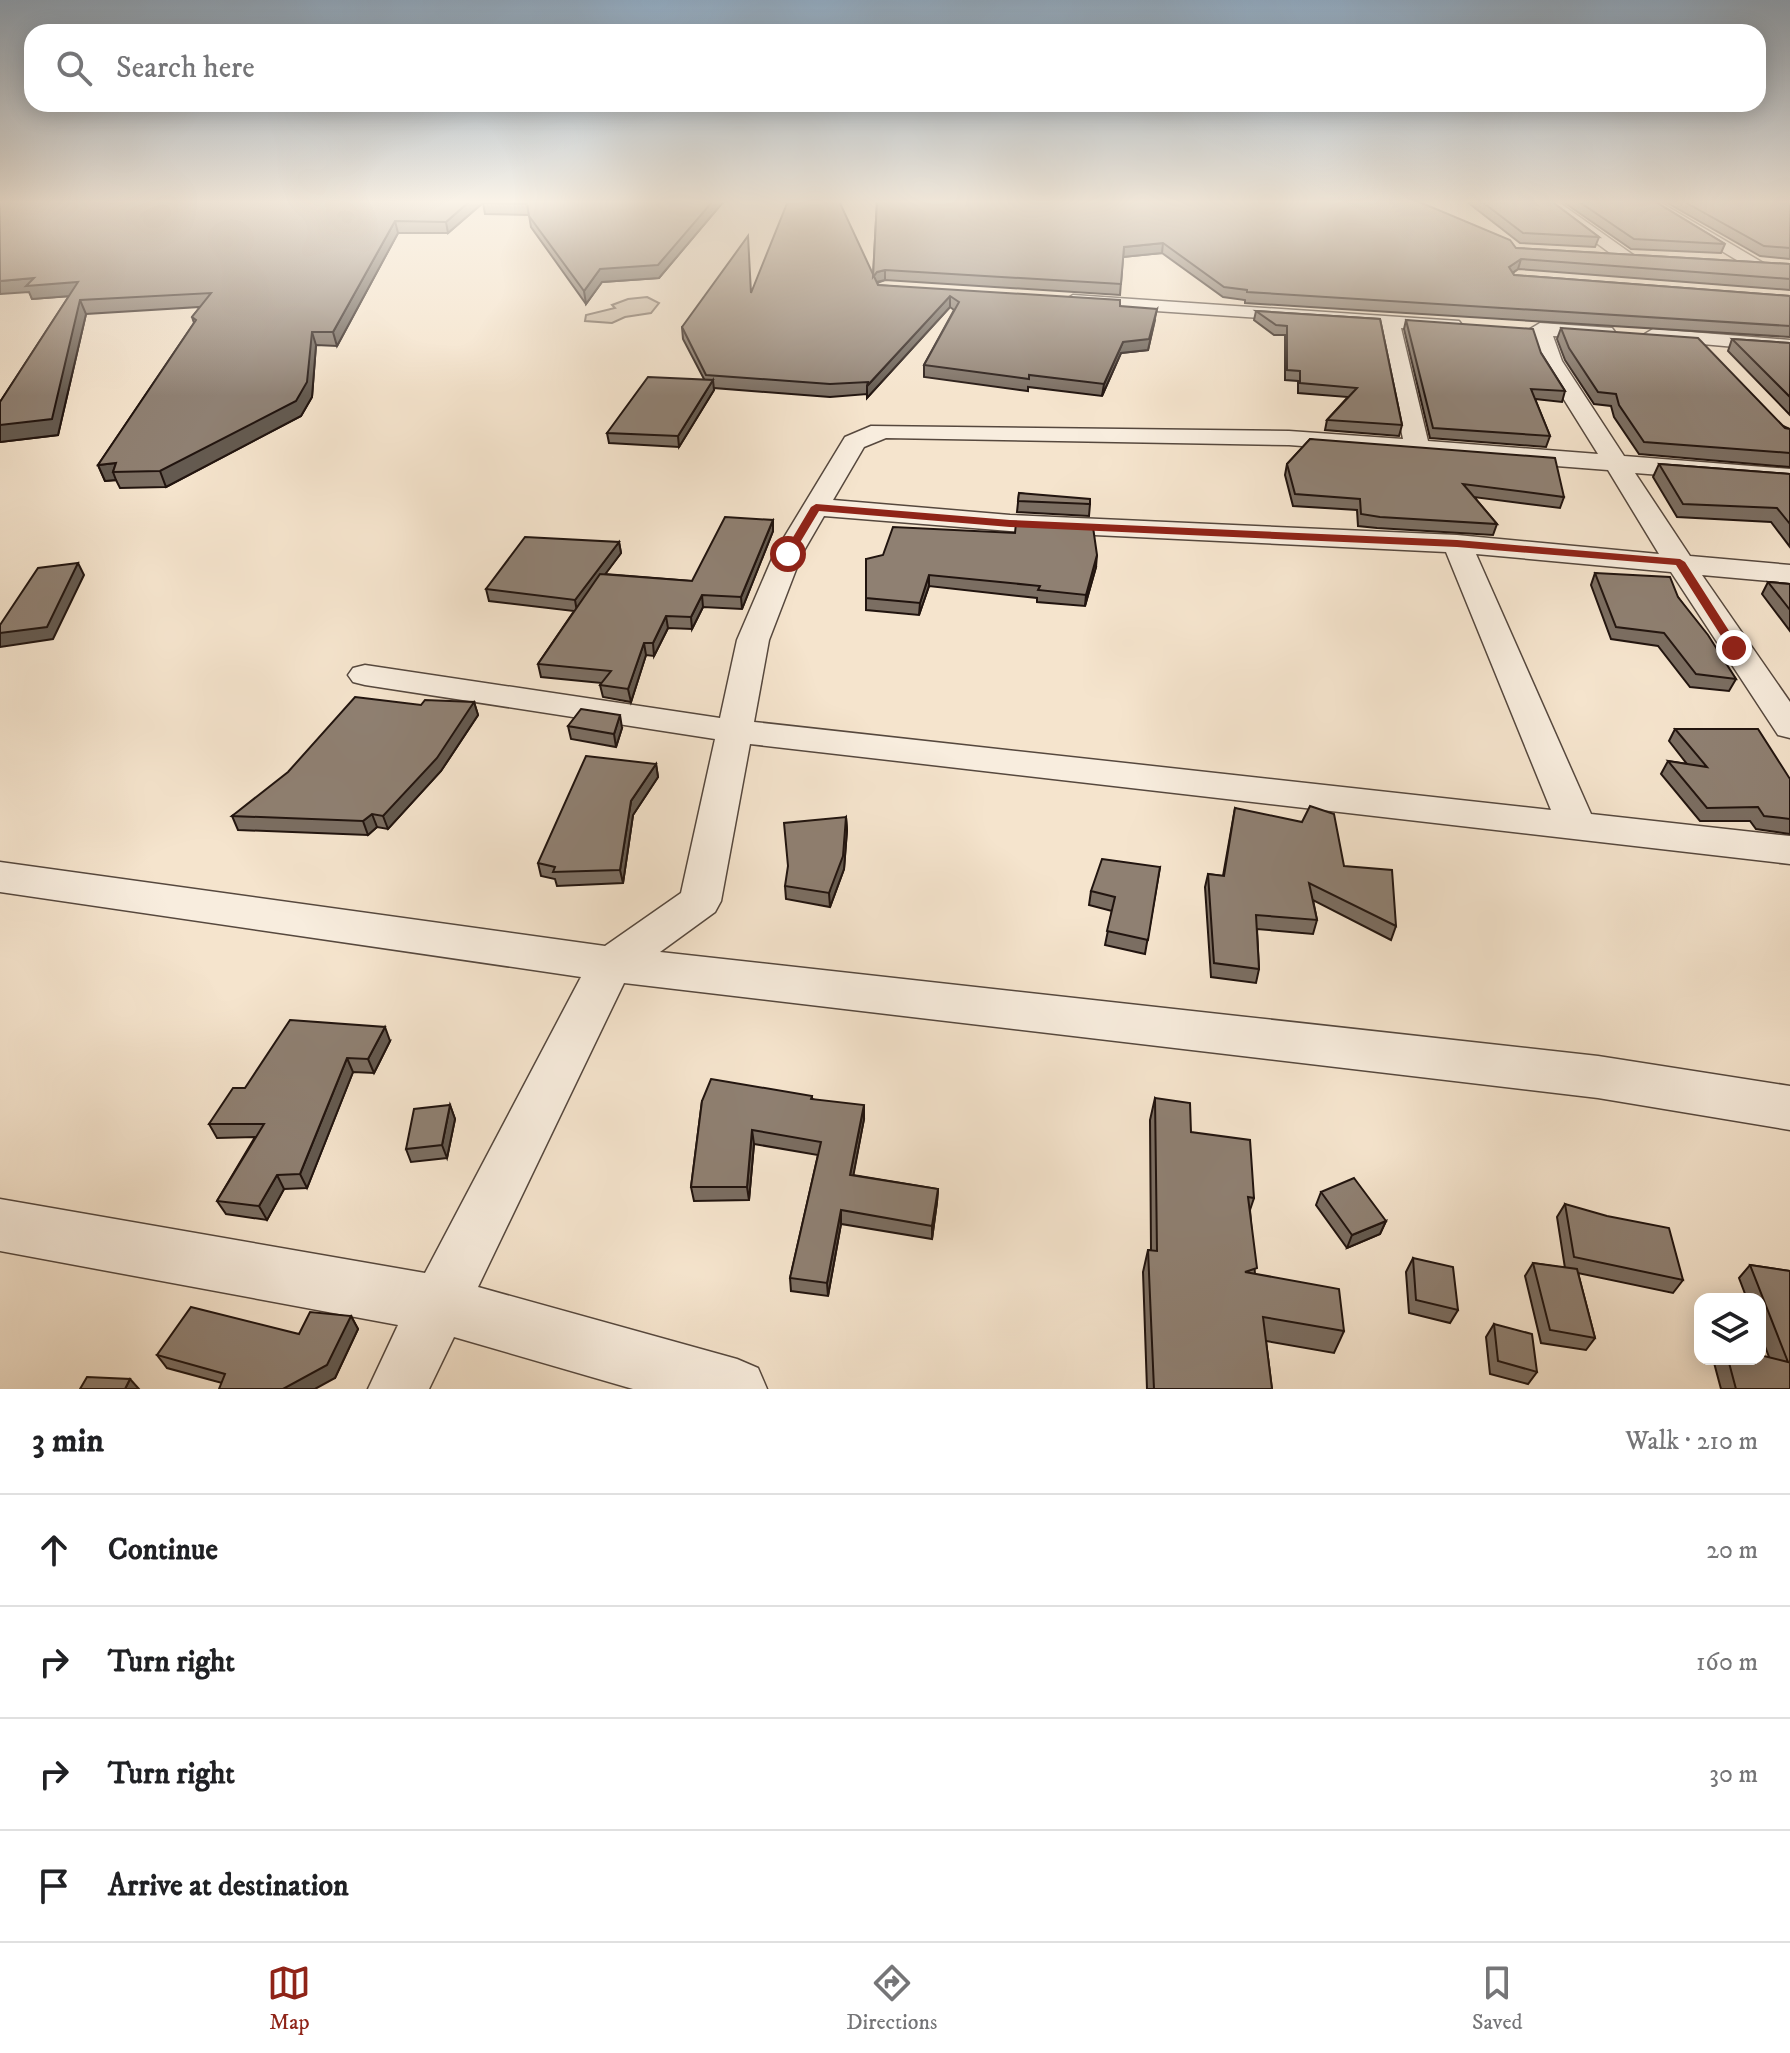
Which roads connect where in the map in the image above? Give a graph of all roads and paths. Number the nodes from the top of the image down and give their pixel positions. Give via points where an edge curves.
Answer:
1 (1051, 299) edge
2 (1389, 321) junction
3 (1480, 326) edge
4 (1699, 338) junction
5 (1790, 346) edge
6 (1719, 359) edge
7 (1417, 447) junction
8 (1616, 462) junction
9 (1790, 477) edge
10 (816, 507) junction
11 (1457, 544) junction
12 (1680, 562) junction
13 (1790, 574) edge
14 (365, 675) dead end
15 (1790, 727) edge
16 (735, 731) junction
17 (1577, 826) junction
18 (1790, 850) edge
19 (0, 877) edge
20 (612, 964) junction
21 (1790, 1108) edge
22 (0, 1225) edge
23 (438, 1304) junction
24 (398, 1389) edge
25 (737, 1389) edge

1 - 2 street
2 - 3 street
2 - 7 street
4 - 5 street
4 - 6 street
4 - 8 street via 1532,329
7 - 8 street
7 - 10 street via 1289,438 886,431 854,442
8 - 9 street
8 - 12 street
10 - 11 street via 1010,523
10 - 16 street via 788,554 753,640
11 - 12 street
11 - 17 street
12 - 13 street
12 - 15 street
14 - 16 street
16 - 17 street
16 - 20 street via 700,901
17 - 18 street
19 - 20 street
20 - 21 street via 1598,1077
20 - 23 street via 579,1019
22 - 23 street
23 - 24 street
23 - 25 street

